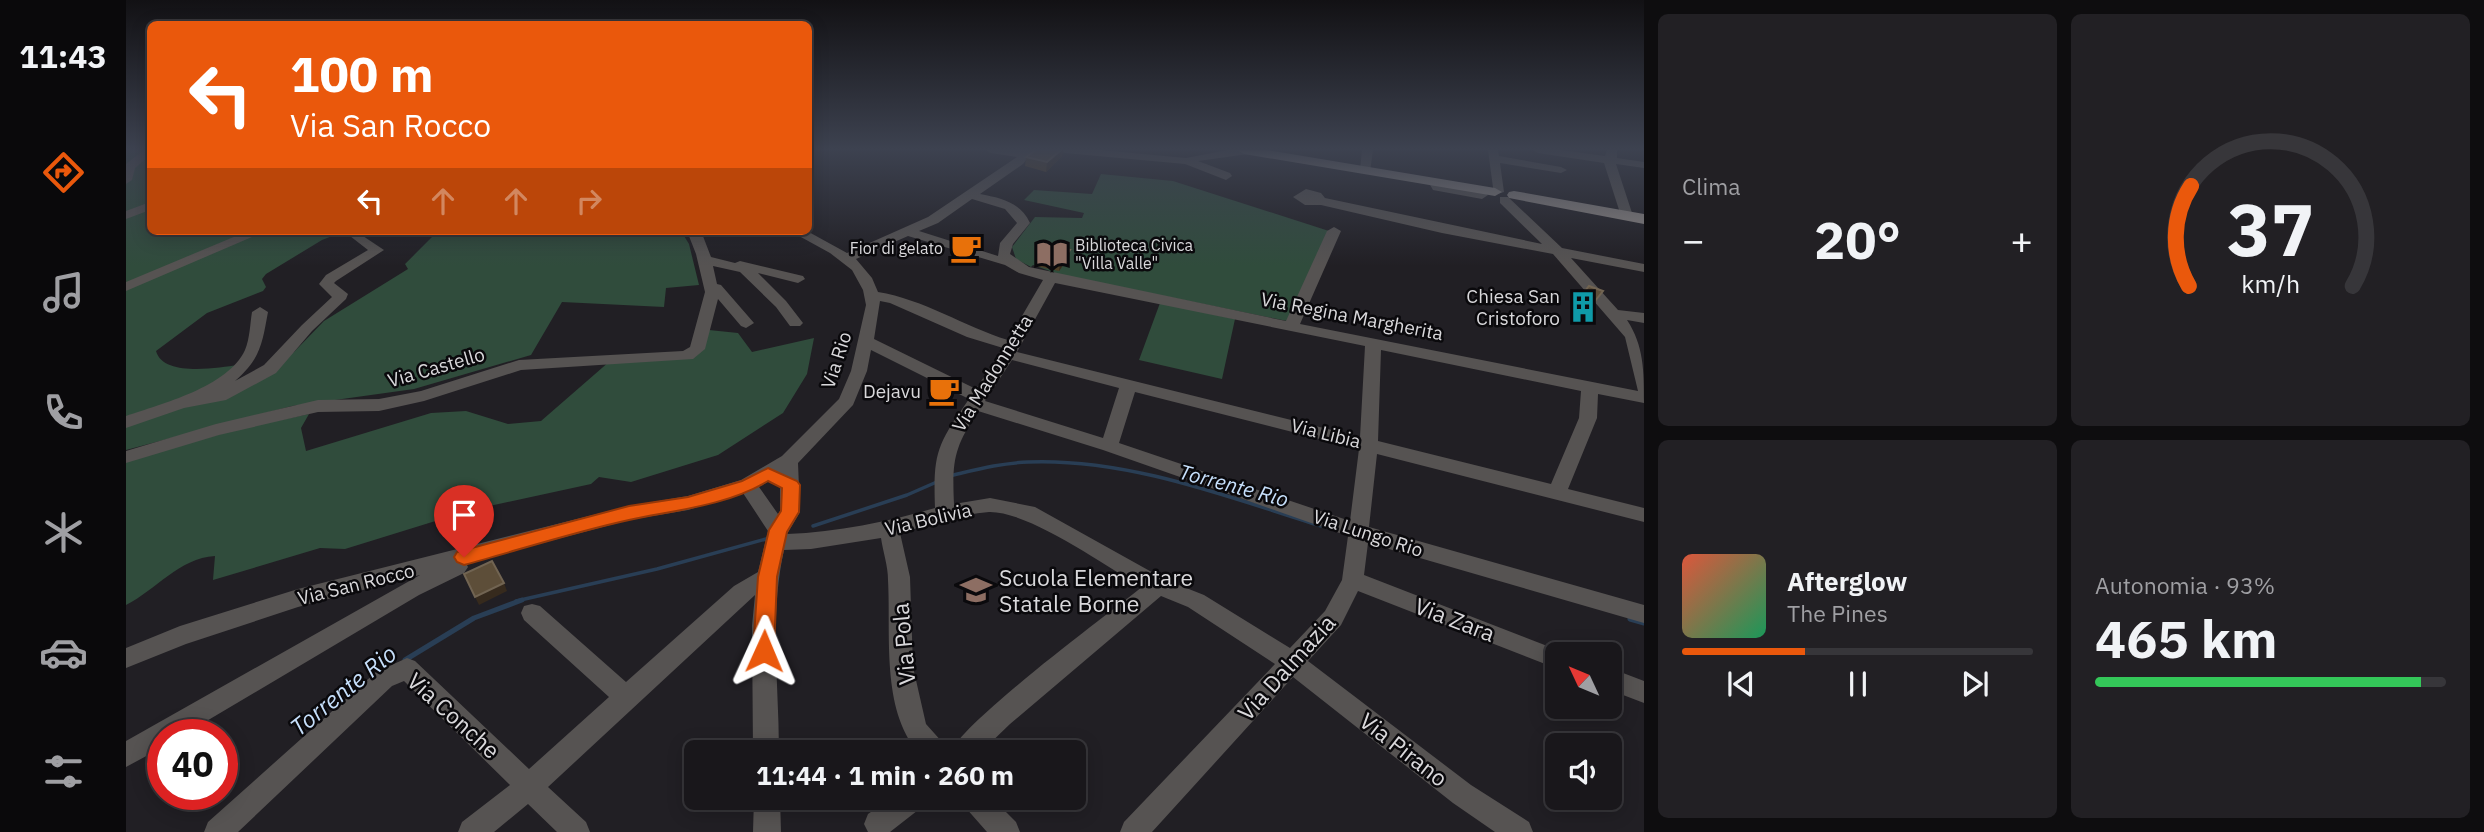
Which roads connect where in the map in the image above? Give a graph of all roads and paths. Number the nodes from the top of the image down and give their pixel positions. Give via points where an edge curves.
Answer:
1 (978, 189) edge
2 (1465, 189) edge
3 (1501, 189) edge
4 (1618, 189) edge
5 (969, 195) junction
6 (1503, 196) junction
7 (1321, 201) dead end
8 (147, 206) edge
9 (126, 215) edge
10 (1627, 216) junction
11 (1644, 219) edge
12 (1334, 232) dead end
13 (909, 233) junction
14 (250, 235) edge
15 (696, 235) edge
16 (805, 235) edge
17 (357, 236) dead end
18 (1557, 251) junction
19 (704, 257) junction
20 (849, 257) junction
21 (1007, 261) junction
22 (1644, 268) edge
23 (1051, 278) junction
24 (798, 279) dead end
25 (126, 287) edge
26 (711, 288) junction
27 (873, 296) junction
28 (260, 312) dead end
29 (1615, 314) junction
30 (1644, 318) edge
31 (746, 323) dead end
32 (795, 323) dead end
33 (1292, 325) junction
34 (1373, 341) junction
35 (867, 342) junction
36 (1010, 350) junction
37 (1129, 384) junction
38 (1590, 387) junction
39 (1644, 388) edge
40 (1644, 398) edge
41 (977, 400) junction
42 (184, 403) junction
43 (126, 422) edge
44 (1369, 444) junction
45 (1109, 446) junction
46 (126, 457) edge
47 (789, 461) junction
48 (768, 474) junction
49 (748, 485) junction
50 (791, 485) junction
51 (1557, 493) junction
52 (945, 513) junction
53 (1644, 515) edge
54 (889, 529) junction
55 (776, 536) junction
56 (1357, 538) junction
57 (481, 553) junction
58 (767, 577) junction
59 (1353, 580) junction
60 (1158, 586) junction
61 (532, 612) dead end
62 (1644, 614) edge
63 (1545, 654) edge
64 (126, 657) edge
65 (1292, 662) junction
66 (1622, 684) edge
67 (1644, 692) edge
68 (627, 698) junction
69 (766, 740) edge
70 (924, 740) edge
71 (976, 740) edge
72 (126, 755) edge
73 (530, 786) junction
74 (767, 810) edge
75 (897, 810) edge
76 (985, 810) edge
77 (878, 824) dead end
78 (218, 832) edge
79 (472, 832) edge
80 (576, 832) edge
81 (767, 832) edge
82 (1006, 832) edge
83 (1134, 832) edge
84 (1519, 832) edge

1 - 5 street
2 - 6 main road
3 - 6 street
4 - 10 street
5 - 13 street
5 - 21 street via 1013,208 1024,220 1004,250
6 - 10 main road
6 - 18 street
7 - 18 street
8 - 9 street
10 - 11 main road
12 - 33 street
13 - 20 street
13 - 21 street, Via Regina Margherita
14 - 25 street
15 - 19 street, Via Castello
16 - 20 street
17 - 42 street via 377,250 326,284 341,294 339,299 270,369 220,396
18 - 22 street
18 - 29 street
19 - 24 street
19 - 26 street, Via Castello
19 - 32 street via 745,269
20 - 27 street
21 - 23 street, Via Regina Margherita
23 - 33 street, Via Regina Margherita
23 - 36 street, Via Madonnetta
26 - 31 street via 716,288
26 - 46 street, Via Castello via 697,349 687,356 519,365 424,396 379,405 318,407
27 - 35 street, Via Rio
27 - 36 street, Via Libia via 893,299
28 - 42 street via 252,352 237,372
29 - 30 street
29 - 39 street via 1633,337
33 - 34 street, Via Regina Margherita
34 - 38 street, Via Regina Margherita
34 - 44 street, Via Dalmazia
35 - 41 street, Via Lungo Rio
35 - 47 street, Via Rio via 847,401
36 - 37 street, Via Libia
36 - 41 street, Via Madonnetta
37 - 44 street, Via Libia
37 - 45 street
38 - 40 street, Via Regina Margherita
38 - 51 street via 1588,418
41 - 45 street, Via Lungo Rio
41 - 52 street, Via Madonnetta via 951,438 943,467
42 - 43 street
44 - 51 street, Via Libia
44 - 56 street, Via Dalmazia
45 - 56 street, Via Lungo Rio
47 - 48 street, Via San Rocco
47 - 50 street
48 - 49 street, Via San Rocco
48 - 50 street
49 - 55 street
49 - 57 street, Via San Rocco
50 - 55 street via 790,512
51 - 53 street, Via Libia
52 - 54 street, Via Bolivia
52 - 60 street, Via Bolivia via 990,505 1028,512
54 - 55 street, Via Bolivia via 811,541
54 - 70 street, Via Pola via 899,577 901,667 915,730
55 - 58 street
56 - 59 street, Via Dalmazia
56 - 62 street, Via Lungo Rio
57 - 64 street, Via San Rocco via 299,598
57 - 72 street
58 - 68 street via 742,592
58 - 69 street
59 - 63 street, Via Zara
59 - 65 street, Via Dalmazia via 1333,618
60 - 65 street, Via Bolivia via 1222,616
60 - 71 street
61 - 68 street
65 - 83 street, Via Dalmazia
65 - 84 street, Via Pirano via 1462,794
66 - 67 street
68 - 73 street
73 - 78 street, Via Conche via 407,668 384,679
73 - 79 street
73 - 80 street
74 - 81 street
75 - 77 street
76 - 82 street

